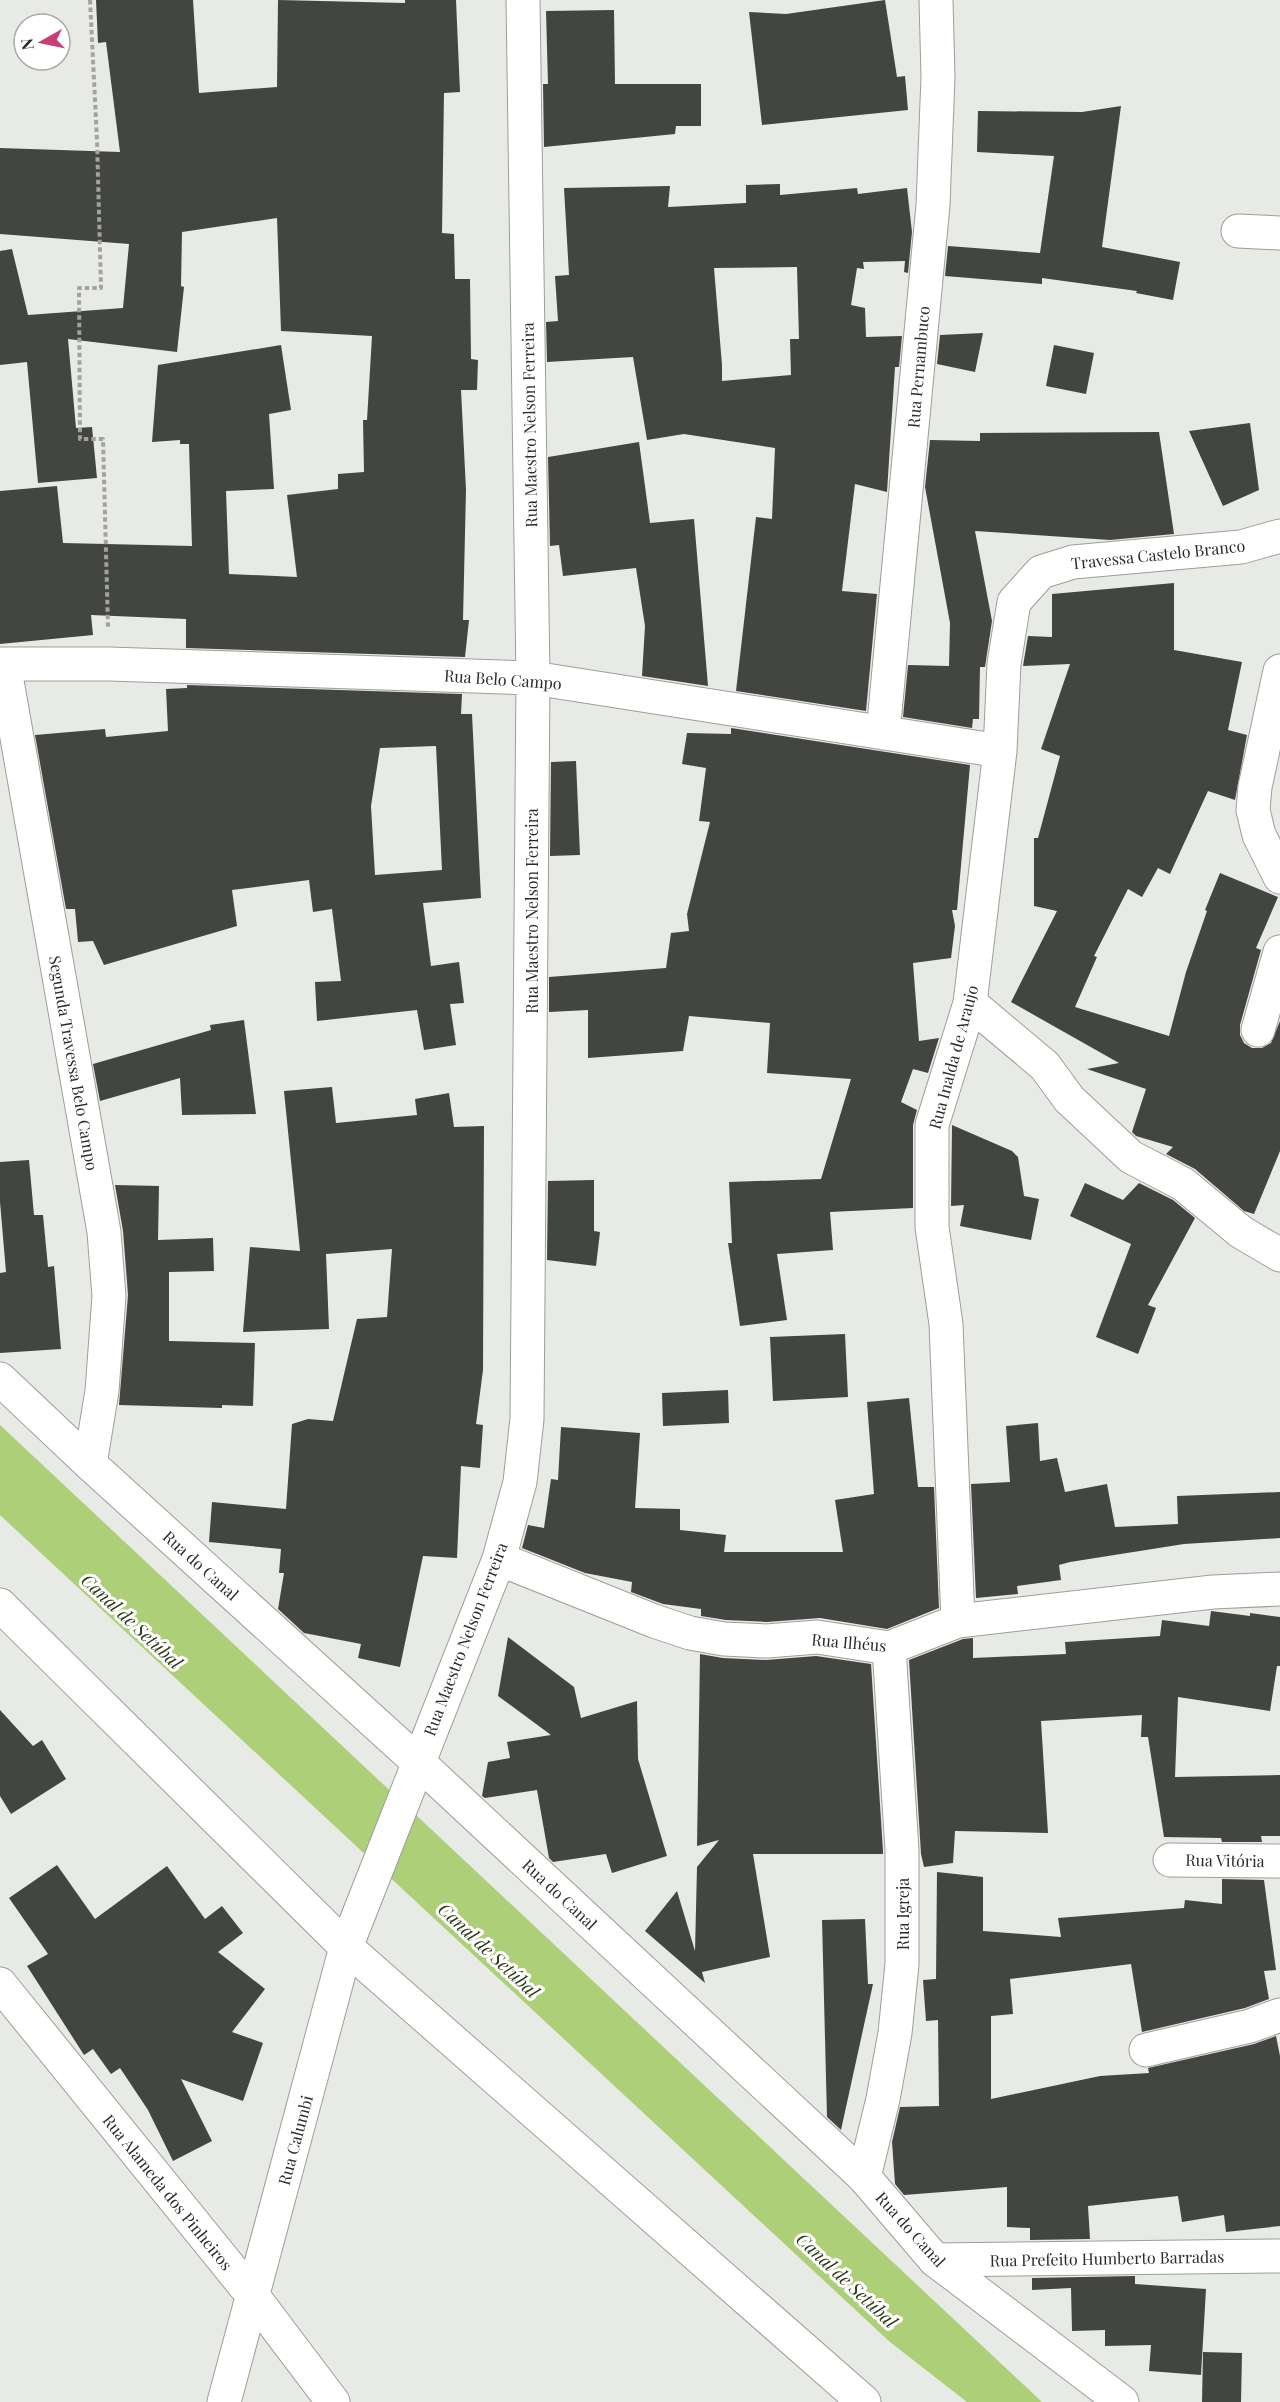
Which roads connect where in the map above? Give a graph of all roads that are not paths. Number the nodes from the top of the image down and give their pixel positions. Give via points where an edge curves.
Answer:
1 (523, 0) edge
2 (936, 0) edge
3 (1238, 231) dead end
4 (1280, 233) edge
5 (1280, 536) edge
6 (1014, 602) joint
7 (2, 664) edge
8 (1280, 671) edge
9 (533, 678) junction
10 (883, 733) junction
11 (1000, 751) junction
12 (1280, 877) edge
13 (1280, 952) edge
14 (970, 1003) junction
15 (1258, 1030) dead end
16 (1280, 1255) edge
17 (0, 1379) edge
18 (90, 1464) junction
19 (499, 1559) junction
20 (1280, 1589) edge
21 (0, 1605) edge
22 (958, 1621) junction
23 (889, 1648) junction
24 (417, 1761) junction
25 (1170, 1860) dead end
26 (1280, 1861) edge
27 (372, 1881) joint
28 (346, 1947) junction
29 (0, 1984) edge
30 (1280, 2015) edge
31 (1146, 2050) dead end
32 (864, 2176) junction
33 (1280, 2256) edge
34 (935, 2260) junction
35 (253, 2296) junction
36 (224, 2402) edge
37 (333, 2402) edge
38 (864, 2402) edge
39 (1122, 2402) edge

1 - 9 street, Rua Maestro Nelson Ferreira
2 - 10 street, Rua Pernambuco via 938,77 933,205
3 - 4 street
5 - 6 street, Travessa Castelo Branco via 1240,547 1073,562 1041,572
6 - 11 street, Rua Inalda de Araujo via 1004,664
7 - 9 street, Rua Belo Campo
7 - 18 street, Segunda Travessa Belo Campo via 104,1232 108,1296 102,1391
8 - 12 street via 1253,810 1259,835
9 - 10 street, Rua Belo Campo
9 - 19 street, Rua Maestro Nelson Ferreira via 527,1419 520,1482
10 - 11 street, Rua Belo Campo
11 - 14 street, Rua Inalda de Araujo
13 - 15 street
14 - 16 street via 1044,1066 1070,1099 1131,1157 1183,1184 1241,1232
14 - 22 street, Rua Inalda de Araujo via 932,1125 932,1227 945,1324
17 - 18 street, Rua do Canal
18 - 24 street, Rua do Canal
19 - 23 street, Rua Ilhéus via 690,1633 724,1640 817,1637
19 - 24 street, Rua Maestro Nelson Ferreira
20 - 22 street, Rua Ilhéus via 1213,1592
21 - 28 street
22 - 23 street, Rua Ilhéus
23 - 32 street, Rua Igreja via 902,1850 902,1964 895,2033
24 - 27 street, Rua Maestro Nelson Ferreira
24 - 32 street, Rua do Canal
25 - 26 street, Rua Vitória
27 - 28 street, Rua Calumbi
28 - 35 street, Rua Calumbi
28 - 38 street
29 - 35 street, Rua Alameda dos Pinheiros
30 - 31 street via 1250,2026
32 - 34 street, Rua do Canal
33 - 34 street, Rua Prefeito Humberto Barradas
34 - 39 street, Rua do Canal
35 - 36 street, Rua Calumbi
35 - 37 street, Rua Alameda dos Pinheiros

